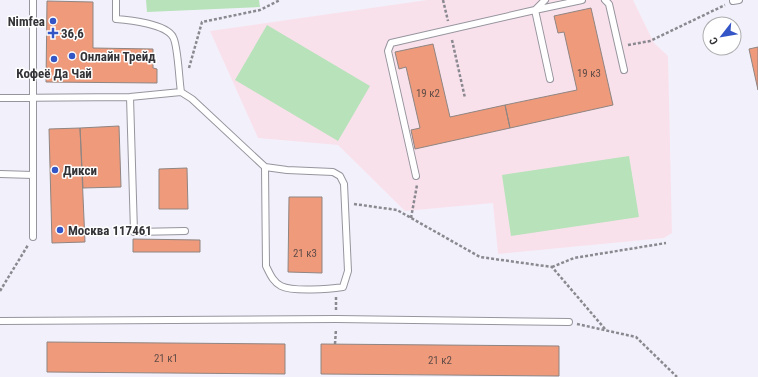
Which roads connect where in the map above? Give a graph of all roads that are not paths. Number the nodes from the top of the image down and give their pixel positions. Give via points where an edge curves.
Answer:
1 (33, 0) edge
2 (116, 0) edge
3 (545, 0) edge
4 (582, 0) edge
5 (605, 0) edge
6 (535, 10) junction
7 (624, 70) dead end
8 (550, 78) dead end
9 (181, 92) junction
10 (34, 97) junction
11 (130, 97) junction
12 (0, 98) edge
13 (265, 167) junction
14 (0, 174) edge
15 (33, 175) junction
16 (416, 176) road end
17 (185, 231) dead end
18 (32, 237) road end
19 (0, 321) edge
20 (569, 322) road end

1 - 10 lane
2 - 9 lane via 116,19 131,20 167,30 174,37
3 - 6 lane
4 - 6 lane
5 - 7 lane via 609,4
6 - 8 lane
6 - 16 lane via 394,41 389,46
9 - 11 lane
9 - 13 lane via 192,98
10 - 11 lane
10 - 12 lane
10 - 15 lane
11 - 17 lane via 134,232
13 - 13 lane via 333,172 340,176 344,184 348,271 343,287 303,290 281,286 271,278 266,266
14 - 15 lane
15 - 18 lane
19 - 20 lane via 336,319

